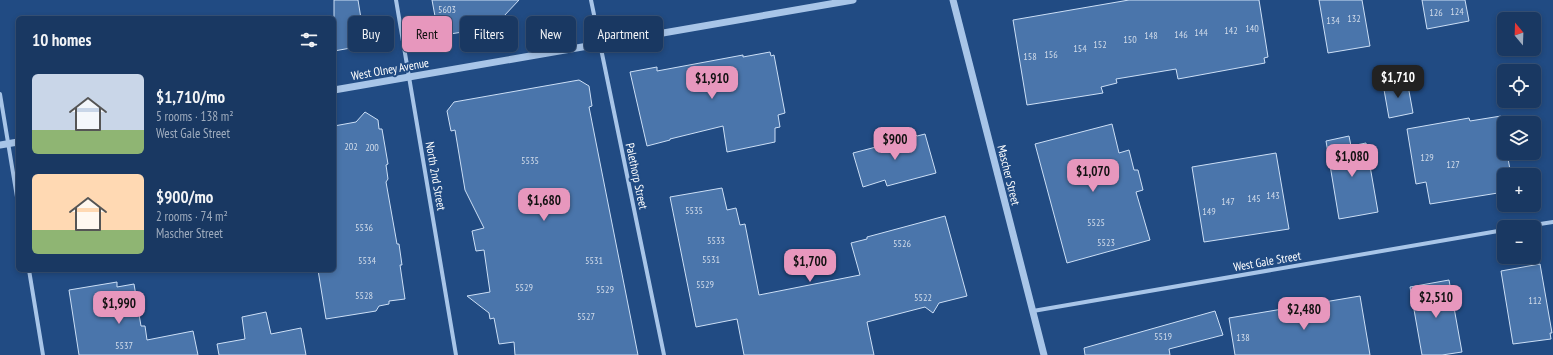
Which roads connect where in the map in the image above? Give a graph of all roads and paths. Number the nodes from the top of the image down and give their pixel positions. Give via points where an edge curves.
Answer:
1 (396, 0) edge
2 (591, 0) edge
3 (853, 0) edge
4 (953, 0) edge
5 (594, 16) edge
6 (663, 32) edge
7 (584, 46) edge
8 (601, 52) edge
9 (409, 77) junction
10 (336, 90) edge
11 (0, 94) edge
12 (16, 142) edge
13 (8, 144) junction
14 (0, 145) edge
15 (16, 191) edge
16 (1553, 222) edge
17 (1541, 224) edge
18 (1497, 231) edge
19 (29, 272) edge
20 (1032, 312) junction
21 (43, 355) edge
22 (456, 355) edge
23 (664, 355) edge
24 (1044, 355) edge

1 - 9 street, North 2nd Street
2 - 5 street, Palethorp Street
3 - 6 street, West Olney Avenue
4 - 20 street, Mascher Street
7 - 9 street, West Olney Avenue
8 - 23 street, Palethorp Street
9 - 10 street, West Olney Avenue
9 - 22 street, North 2nd Street
11 - 13 street
12 - 13 street
13 - 14 street
13 - 15 street
16 - 17 street
18 - 20 street, West Gale Street
19 - 21 street
20 - 24 street, Mascher Street

